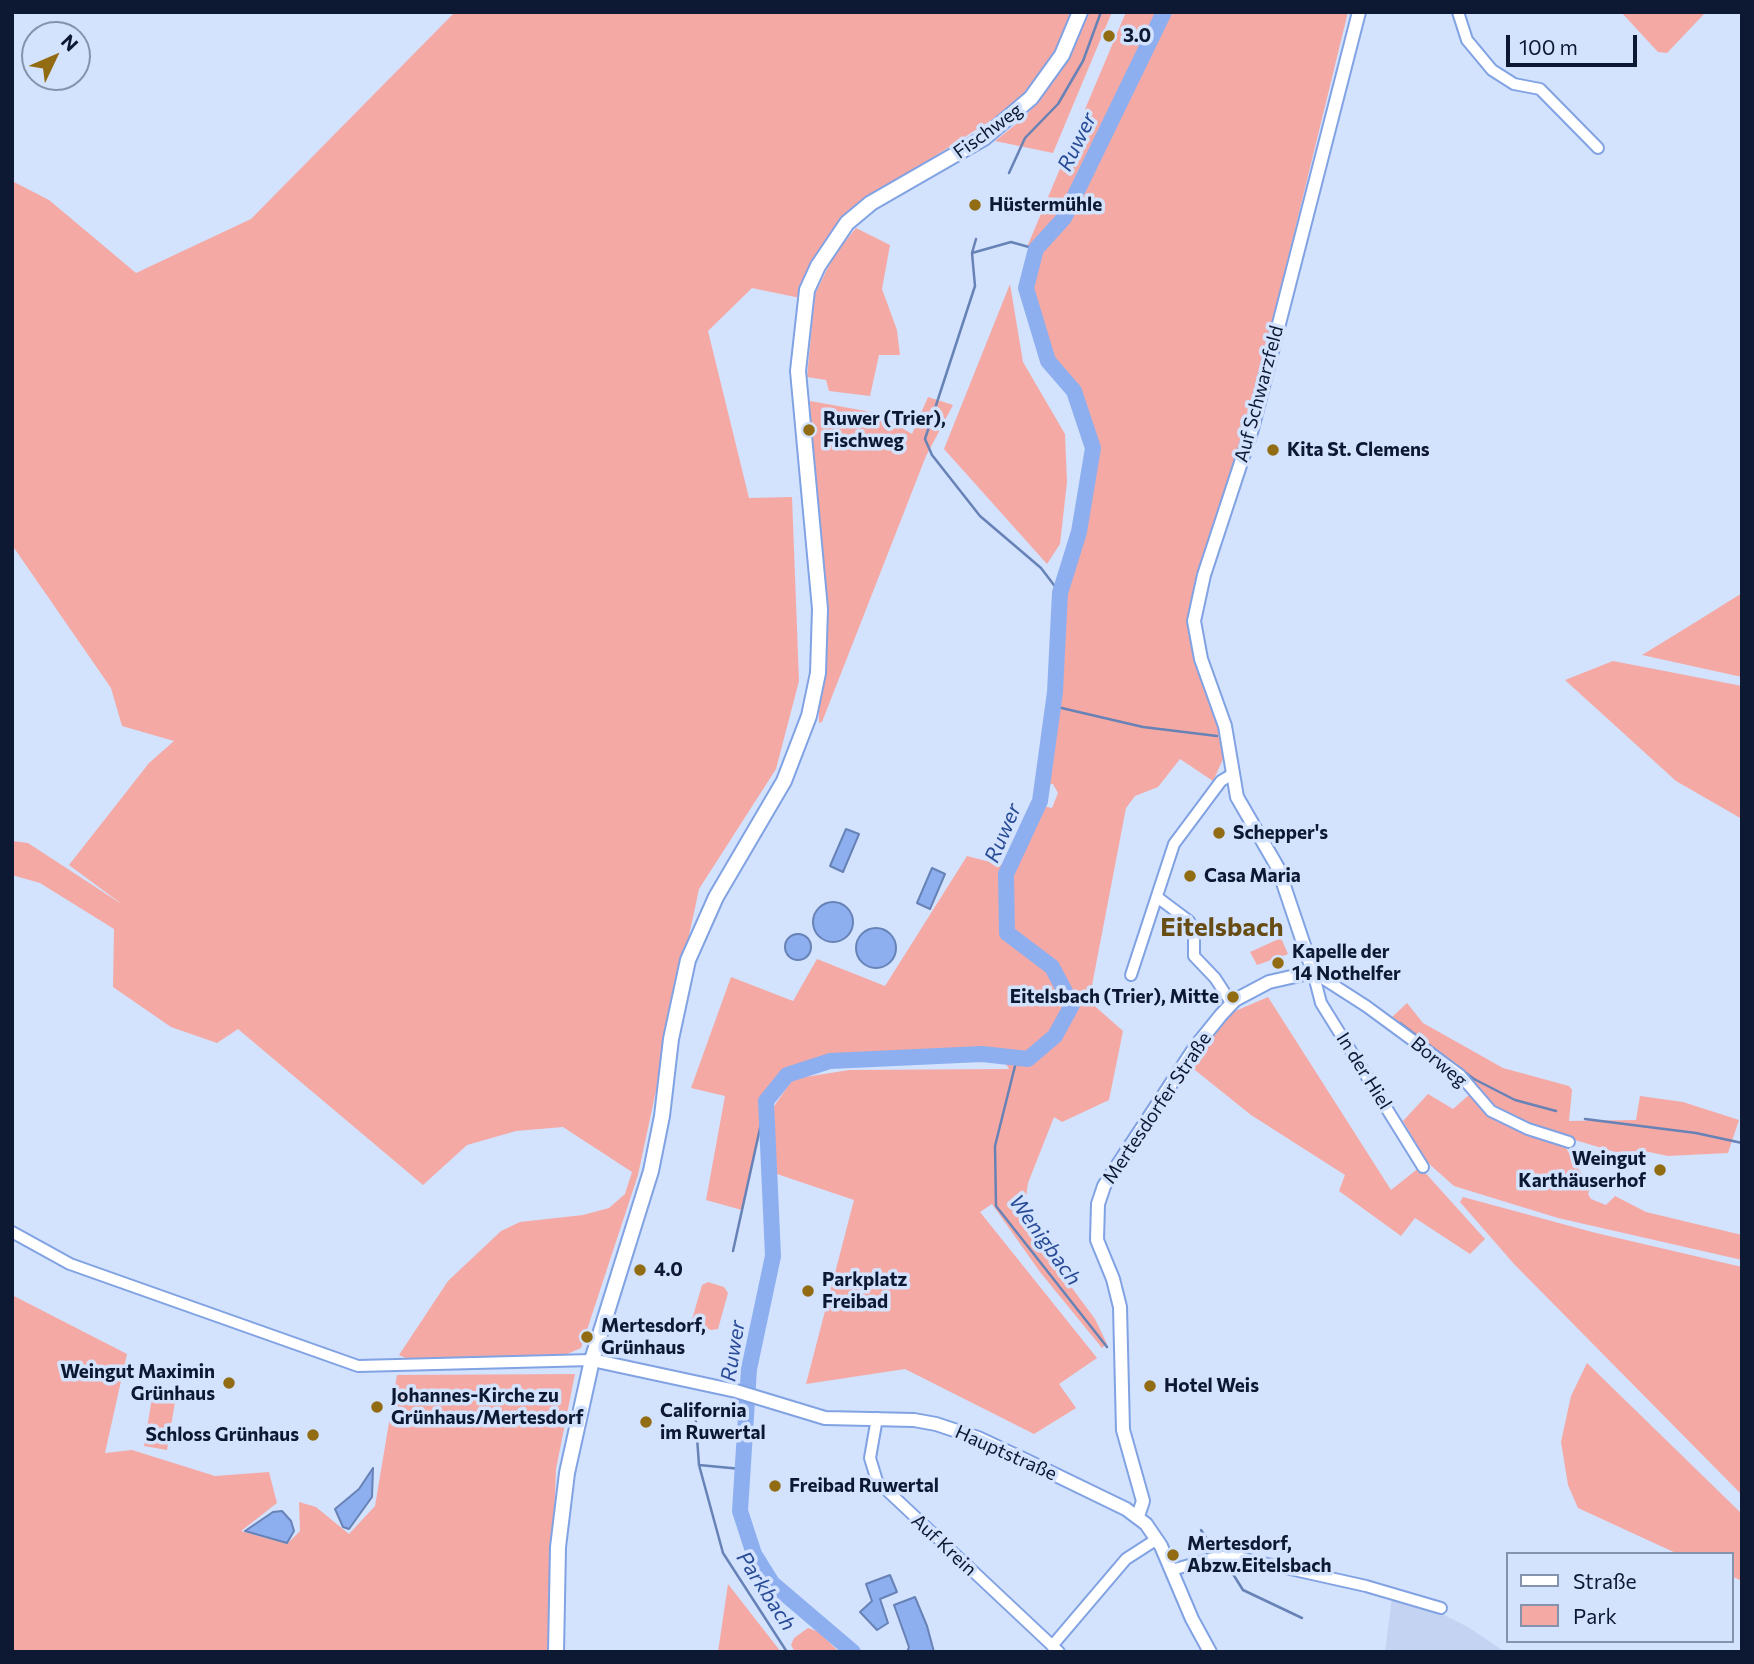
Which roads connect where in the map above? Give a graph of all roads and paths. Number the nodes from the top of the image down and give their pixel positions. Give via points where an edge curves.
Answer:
1 (1080, 12) edge
2 (1359, 12) edge
3 (1458, 12) edge
4 (1598, 148) dead end
5 (1231, 775) junction
6 (1157, 897) junction
7 (1313, 972) junction
8 (1131, 975) dead end
9 (1232, 1004) junction
10 (1569, 1142) dead end
11 (1423, 1167) dead end
12 (12, 1232) edge
13 (592, 1360) junction
14 (877, 1418) junction
15 (1138, 1516) junction
16 (1157, 1539) junction
17 (1172, 1570) junction
18 (1441, 1608) dead end
19 (1056, 1649) edge
20 (556, 1652) edge
21 (1210, 1652) edge

1 - 13 main road, Fischweg via 1062,55 1031,98 1009,120 847,223 807,290 798,371 820,608 818,673 809,716 784,781 716,897 688,960 651,1171
2 - 5 street, Auf Schwarzfeld via 1252,429 1195,611 1196,641 1225,726
3 - 4 street via 1467,40 1492,69 1514,84 1540,89
5 - 6 street via 1218,784 1174,844
5 - 7 street, Auf Schwarzfeld via 1240,804 1282,878
6 - 8 street
6 - 9 street via 1189,921 1194,956
7 - 9 street, Mertesdorfer Straße via 1269,982
7 - 10 street, Borweg via 1460,1075 1491,1111
7 - 11 street, In der Hiel via 1321,1003
9 - 15 street, Mertesdorfer Straße via 1196,1046 1104,1186 1098,1204 1097,1240 1118,1298 1124,1439 1143,1501
12 - 13 street via 71,1264 358,1366
13 - 14 street, Hauptstraße via 737,1391 825,1418
13 - 20 main road, Fischweg via 560,1523
14 - 15 street, Hauptstraße via 914,1420 960,1431
14 - 19 street, Auf Krein via 870,1458 877,1481
15 - 16 street, Hauptstraße
16 - 17 street, Hauptstraße
16 - 19 street via 1126,1559
17 - 18 street via 1217,1557 1236,1557
17 - 21 street, Hauptstraße

